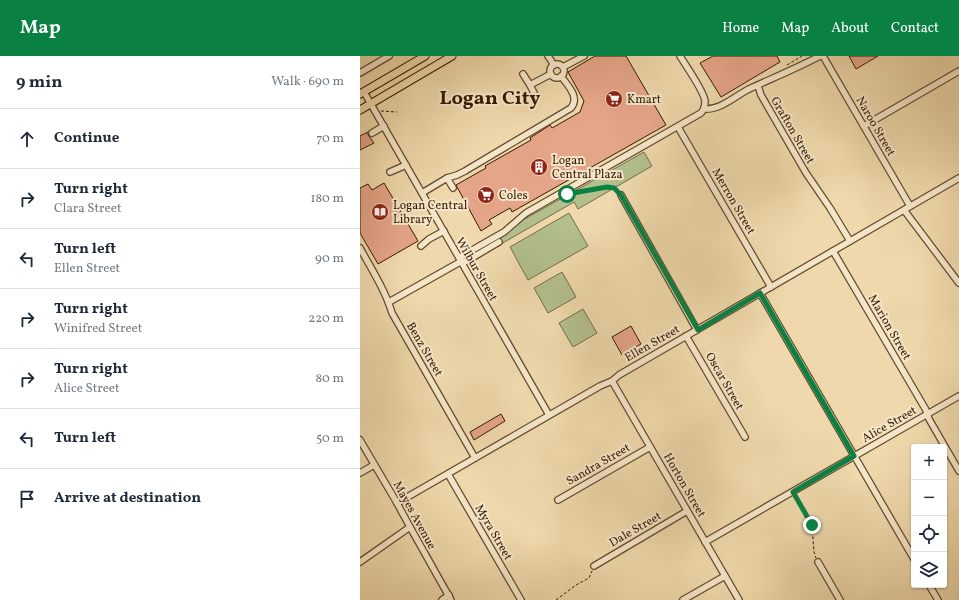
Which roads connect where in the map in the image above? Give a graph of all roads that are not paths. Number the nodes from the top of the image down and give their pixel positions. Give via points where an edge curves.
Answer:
1 (389, 56) edge
2 (425, 56) edge
3 (452, 56) edge
4 (548, 56) edge
5 (584, 56) edge
6 (680, 56) edge
7 (820, 56) edge
8 (823, 56) edge
9 (554, 65) junction
10 (563, 67) junction
11 (959, 70) edge
12 (360, 73) edge
13 (523, 74) dead end
14 (551, 74) junction
15 (561, 76) junction
16 (530, 85) junction
17 (758, 86) junction
18 (362, 93) edge
19 (535, 95) dead end
20 (370, 104) junction
21 (704, 109) junction
22 (360, 110) edge
23 (384, 126) junction
24 (864, 126) junction
25 (678, 127) junction
26 (372, 133) dead end
27 (406, 165) junction
28 (390, 172) dead end
29 (447, 178) junction
30 (959, 178) edge
31 (453, 188) dead end
32 (422, 193) junction
33 (621, 195) road end
34 (910, 206) junction
35 (904, 210) junction
36 (444, 232) junction
37 (850, 241) junction
38 (499, 242) dead end
39 (421, 246) dead end
40 (360, 248) edge
41 (833, 251) junction
42 (460, 262) junction
43 (959, 284) edge
44 (771, 287) junction
45 (760, 293) junction
46 (389, 302) junction
47 (698, 330) junction
48 (686, 336) junction
49 (612, 381) junction
50 (959, 396) edge
51 (927, 414) junction
52 (549, 415) junction
53 (745, 437) dead end
54 (360, 440) edge
55 (650, 447) junction
56 (854, 456) junction
57 (475, 458) junction
58 (374, 465) junction
59 (959, 471) edge
60 (360, 473) edge
61 (448, 474) junction
62 (558, 500) dead end
63 (397, 503) junction
64 (687, 511) junction
65 (410, 527) junction
66 (705, 542) junction
67 (911, 554) edge
68 (360, 562) edge
69 (818, 562) road end
70 (594, 566) road end
71 (725, 576) junction
72 (931, 588) edge
73 (450, 598) edge
74 (442, 600) edge
75 (520, 600) edge
76 (683, 600) edge
77 (738, 600) edge
78 (840, 600) edge
79 (938, 600) edge

1 - 12 street
2 - 18 main road
3 - 20 main road
4 - 9 street
5 - 10 street
6 - 21 street via 704,99
7 - 17 street, Grafton Street
8 - 24 street, Naroo Street
9 - 10 street via 560,64
9 - 14 street
10 - 15 street
11 - 24 street
13 - 16 street
14 - 15 street via 555,77
14 - 16 street
15 - 29 street via 575,96 571,108 465,171
16 - 19 street
17 - 21 street via 712,110
17 - 37 street, Grafton Street via 814,187
18 - 20 street, Wilbur Street
20 - 22 main road
20 - 23 street, Wilbur Street
21 - 25 street
23 - 26 street
23 - 27 street, Wilbur Street
24 - 34 street, Naroo Street
25 - 42 street via 526,213 504,232 462,256
25 - 44 street, Merron Street
27 - 28 street
27 - 32 street, Wilbur Street
29 - 31 street
29 - 32 street
30 - 34 street, Ellen Street
32 - 36 street, Wilbur Street
33 - 47 street
34 - 35 street, Ellen Street
35 - 37 street, Ellen Street
35 - 43 street
36 - 39 street
36 - 42 street, Wilbur Street
37 - 41 street, Ellen Street
38 - 42 street via 465,262
40 - 46 street, Benz Street
41 - 44 street, Ellen Street
41 - 51 street, Marion Street
42 - 46 street
42 - 52 street, Wilbur Street
44 - 45 street, Ellen Street
45 - 47 street, Ellen Street
45 - 56 street
46 - 57 street, Benz Street via 392,314
47 - 48 street, Ellen Street
48 - 49 street, Ellen Street
48 - 53 street, Oscar Street
49 - 52 street, Ellen Street
49 - 55 street, Horton Street
50 - 51 street, Alice Street
51 - 56 street, Alice Street
51 - 59 street, Marion Street
52 - 57 street, Ellen Street
54 - 58 street, Mayes Avenue
55 - 62 street, Sandra Street
55 - 64 street, Horton Street
56 - 66 street, Alice Street
56 - 67 street
57 - 61 street, Ellen Street
58 - 60 street
58 - 63 street, Mayes Avenue
61 - 63 street, Ellen Street
61 - 75 street, Myra Street
63 - 65 street, Mayes Avenue
64 - 66 street, Horton Street
64 - 70 street, Dale Street
65 - 68 street
65 - 73 street, Mayes Avenue
66 - 71 street, Horton Street
69 - 78 street
71 - 76 street
71 - 77 street, Horton Street
72 - 79 street
73 - 74 street

